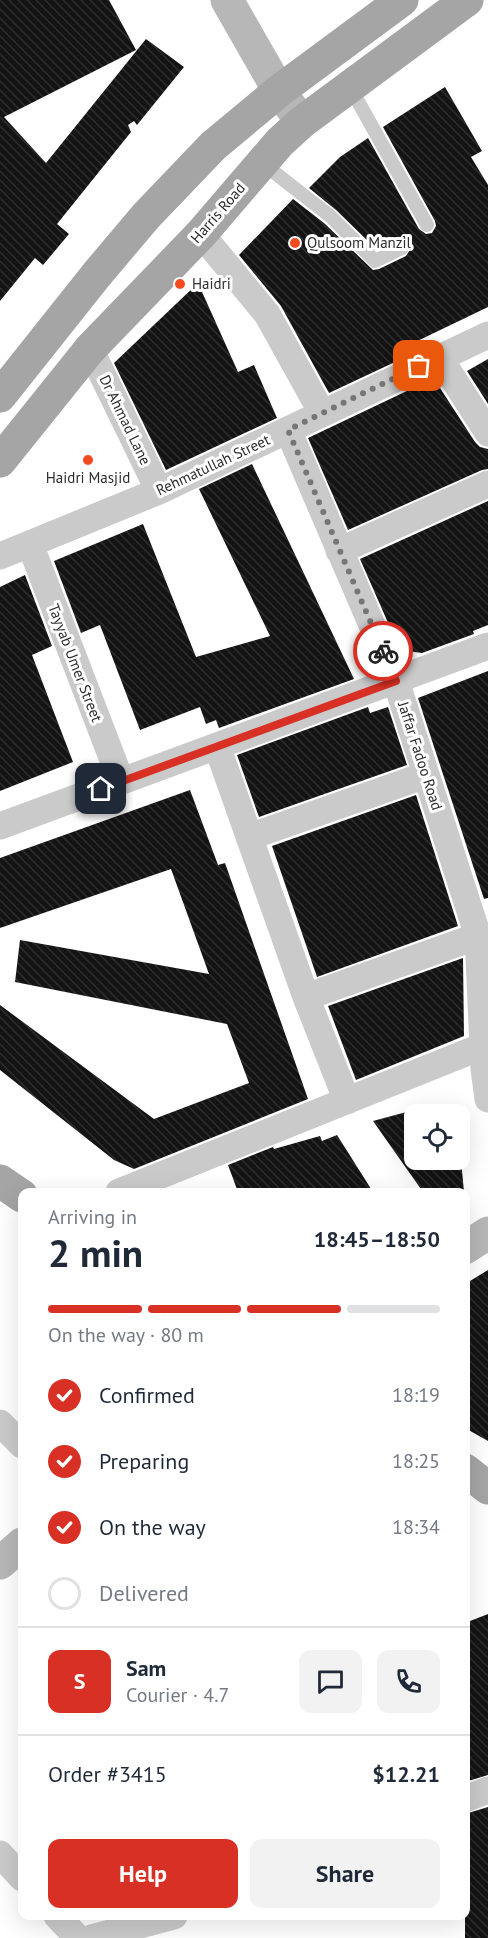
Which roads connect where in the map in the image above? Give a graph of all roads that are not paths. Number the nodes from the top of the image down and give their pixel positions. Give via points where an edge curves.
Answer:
1 (227, 0) edge
2 (402, 0) edge
3 (467, 0) edge
4 (350, 87) junction
5 (279, 91) junction
6 (302, 122) junction
7 (261, 162) junction
8 (427, 225) dead end
9 (201, 234) junction
10 (402, 248) dead end
11 (488, 335) edge
12 (90, 349) junction
13 (439, 357) junction
14 (0, 396) edge
15 (322, 413) junction
16 (288, 430) junction
17 (488, 433) edge
18 (0, 461) edge
19 (488, 483) edge
20 (159, 491) junction
21 (30, 544) junction
22 (339, 551) junction
23 (0, 556) edge
24 (486, 652) edge
25 (396, 681) junction
26 (217, 746) junction
27 (426, 775) junction
28 (121, 782) junction
29 (0, 826) edge
30 (249, 837) junction
31 (478, 936) junction
32 (484, 964) edge
33 (306, 996) junction
34 (483, 1046) junction
35 (488, 1099) edge
36 (347, 1101) junction
37 (0, 1181) edge
38 (129, 1188) edge
39 (18, 1193) edge
40 (488, 1233) edge
41 (470, 1245) edge
42 (0, 1423) edge
43 (18, 1440) edge
44 (470, 1474) edge
45 (488, 1488) edge
46 (18, 1547) edge
47 (0, 1563) edge
48 (488, 1790) edge
49 (470, 1797) edge
50 (0, 1854) edge
51 (18, 1874) edge
52 (61, 1920) edge
53 (159, 1920) edge
54 (78, 1938) edge
55 (91, 1938) edge

1 - 5 street
2 - 5 main road
3 - 4 main road, Harris Road
4 - 6 main road, Harris Road
4 - 8 lane
5 - 6 street
5 - 14 main road via 213,146 146,216
6 - 7 main road, Harris Road
7 - 9 main road, Harris Road
7 - 10 lane via 330,216 375,261
9 - 12 main road, Harris Road
9 - 15 street via 267,314
11 - 13 street, Rehmatullah Street
12 - 18 main road, Harris Road
12 - 20 street, Dr Ahmad Lane
13 - 15 street, Rehmatullah Street
13 - 17 street
15 - 16 street, Rehmatullah Street
16 - 20 street, Rehmatullah Street
16 - 22 street, Jaffar Fadoo Road
19 - 22 street
20 - 21 street, Rehmatullah Street
21 - 23 street, Rehmatullah Street
21 - 28 street, Tayyab Umer Street
22 - 25 street, Jaffar Fadoo Road
24 - 25 street
25 - 26 street
25 - 27 street, Jaffar Fadoo Road
26 - 28 street
26 - 30 street
27 - 30 street
27 - 31 street, Jaffar Fadoo Road
28 - 29 street
30 - 33 street
31 - 32 street, Jaffar Fadoo Road
31 - 33 street
32 - 34 street, Jaffar Fadoo Road
33 - 36 street
34 - 35 street, Jaffar Fadoo Road
34 - 36 street
36 - 38 street
37 - 39 main road
40 - 41 street
42 - 43 street
44 - 45 main road
46 - 47 street
48 - 49 street
50 - 51 street
52 - 54 street
53 - 55 street

